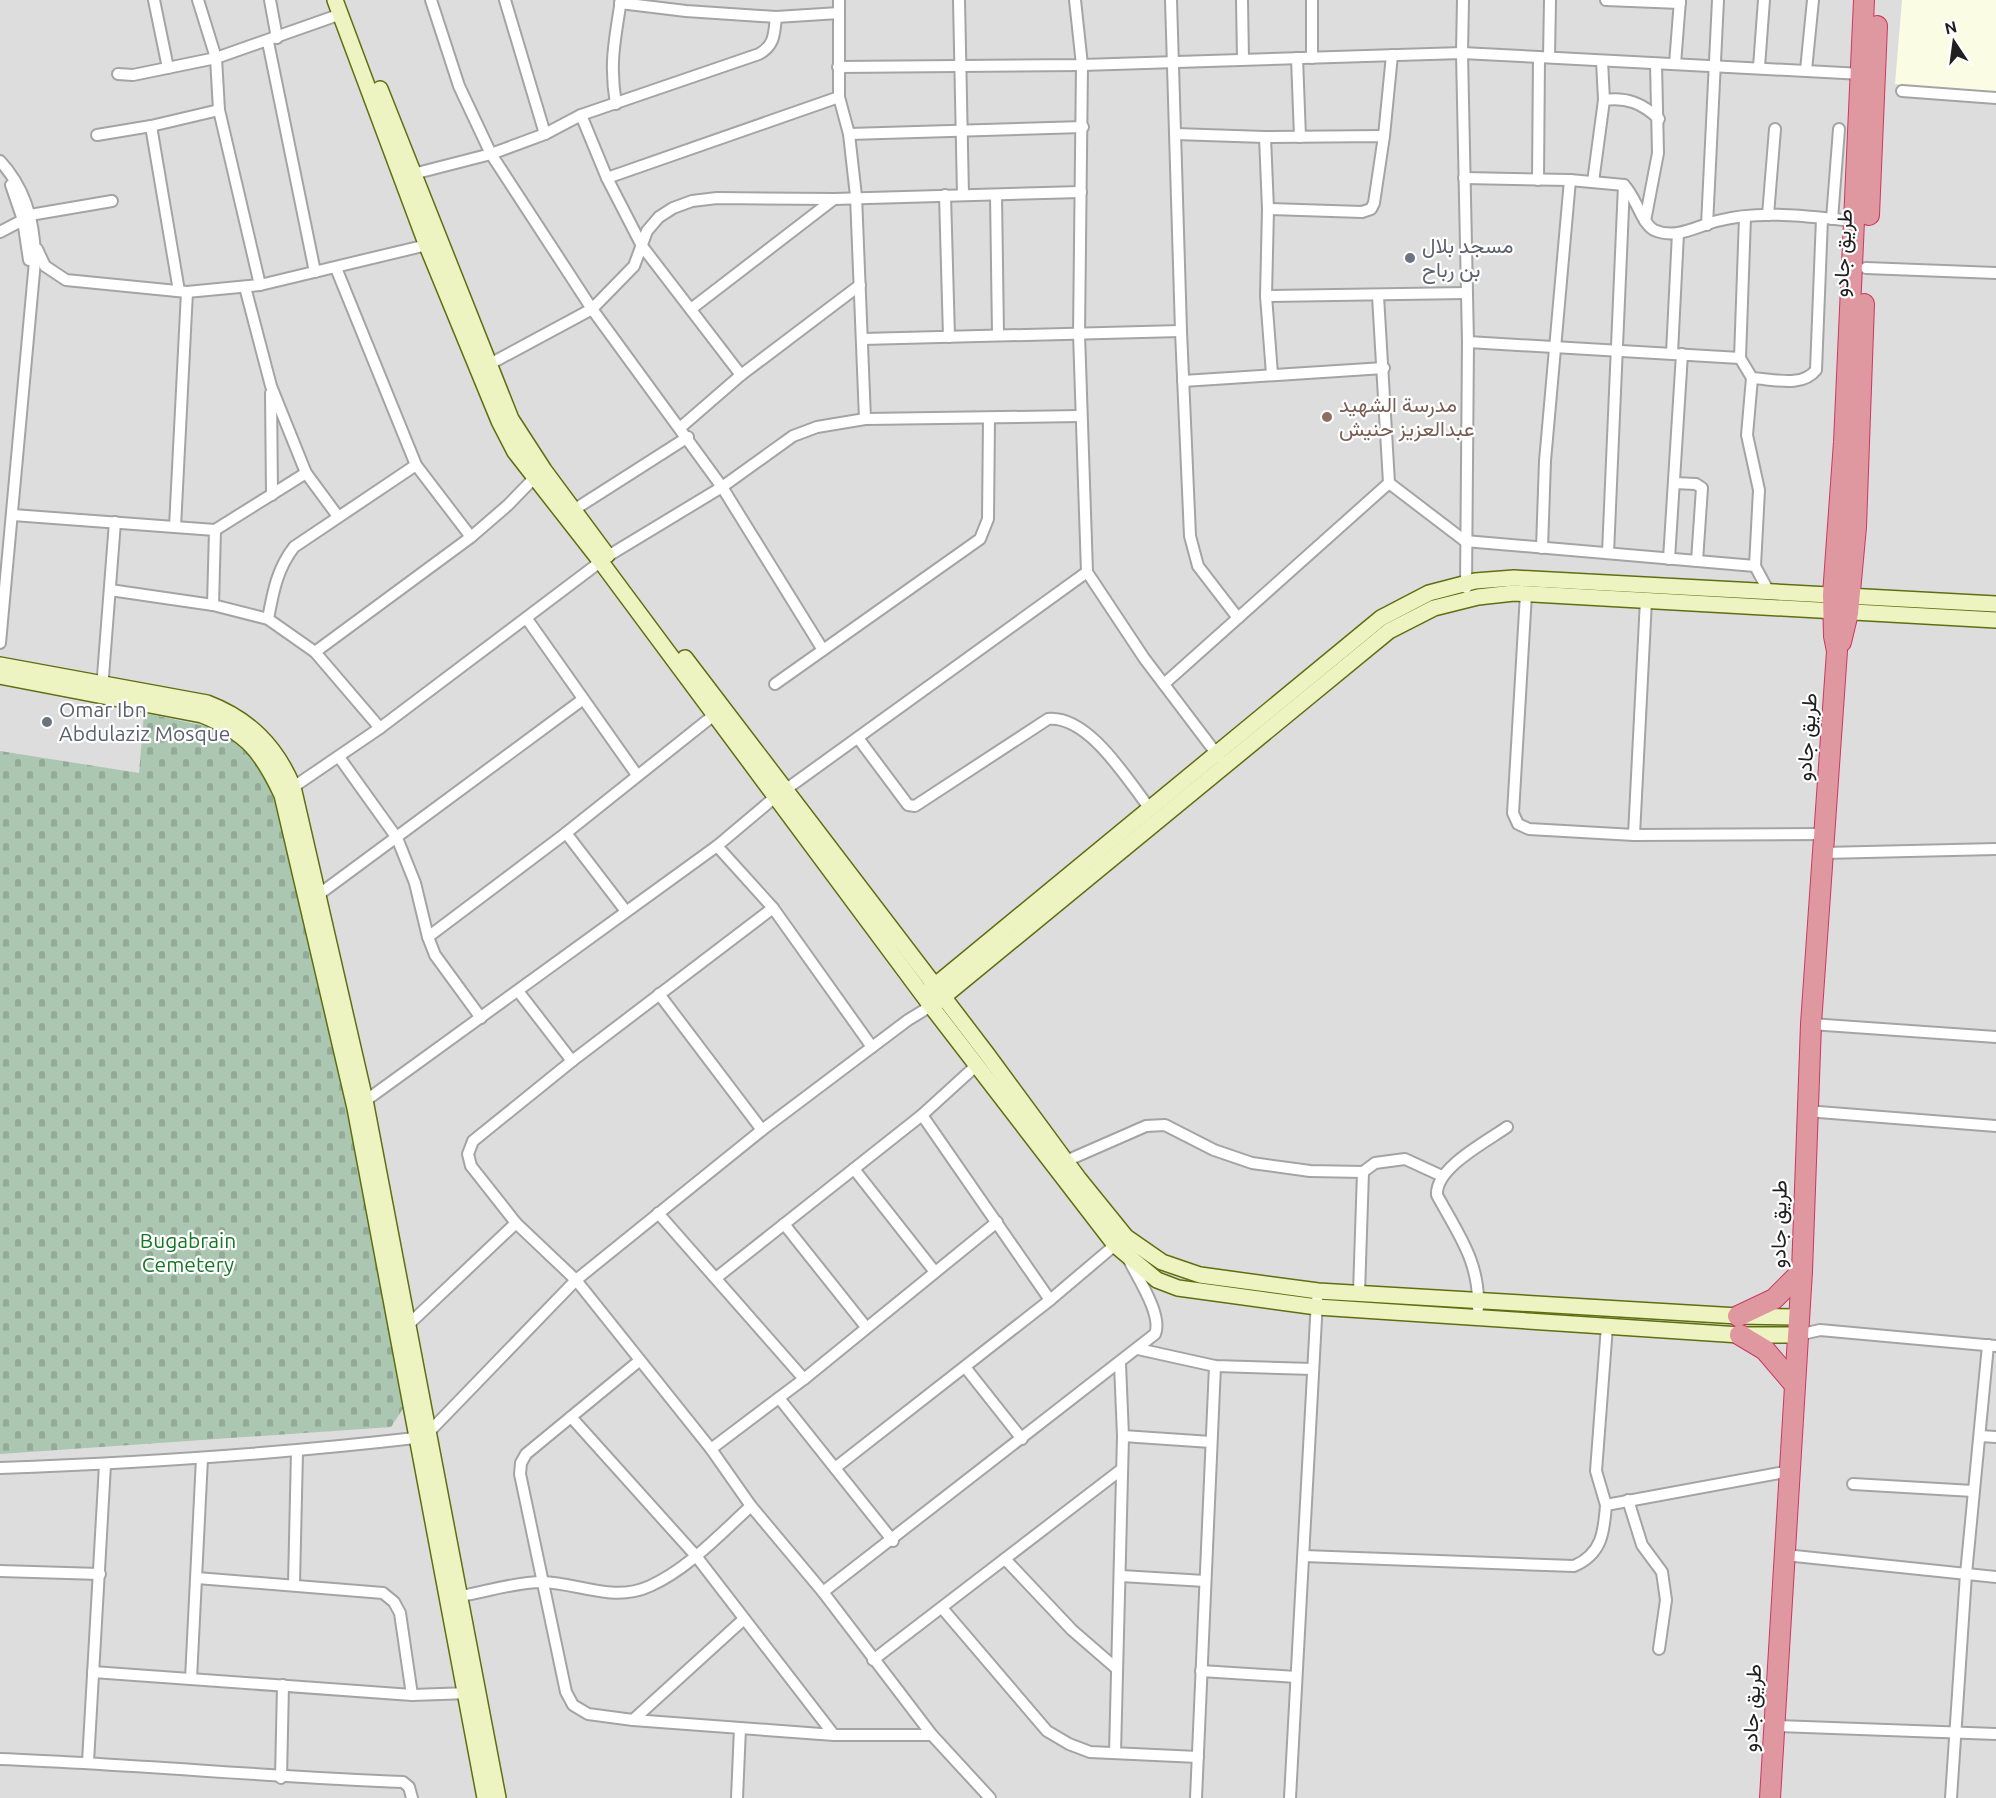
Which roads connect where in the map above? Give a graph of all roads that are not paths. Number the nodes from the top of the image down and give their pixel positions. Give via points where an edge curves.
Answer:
1 (154, 0) edge
2 (198, 0) edge
3 (270, 0) edge
4 (431, 0) edge
5 (504, 0) edge
6 (839, 0) edge
7 (959, 0) edge
8 (1075, 0) edge
9 (1172, 0) edge
10 (1242, 0) edge
11 (1312, 0) edge
12 (1463, 0) edge
13 (1550, 0) edge
14 (1606, 0) edge
15 (1718, 0) edge
16 (1764, 0) edge
17 (1813, 0) edge
18 (1864, 0) edge
19 (1877, 0) edge
20 (621, 1) edge
21 (1680, 2) edge
22 (340, 5) edge
23 (686, 6) edge
24 (839, 13) junction
25 (776, 17) junction
26 (272, 40) junction
27 (1462, 53) junction
28 (1392, 55) junction
29 (1544, 57) junction
30 (216, 58) junction
31 (1297, 58) junction
32 (1312, 58) junction
33 (1243, 59) junction
34 (1175, 60) junction
35 (1602, 61) junction
36 (1656, 64) junction
37 (1675, 64) junction
38 (1082, 65) junction
39 (838, 67) junction
40 (1715, 67) junction
41 (1759, 67) junction
42 (168, 68) junction
43 (960, 68) junction
44 (1806, 70) junction
45 (118, 74) dead end
46 (1862, 74) junction
47 (1902, 91) dead end
48 (839, 97) junction
49 (1996, 98) edge
50 (1604, 100) junction
51 (616, 104) junction
52 (219, 110) junction
53 (581, 115) junction
54 (1659, 119) junction
55 (151, 126) junction
56 (1083, 127) junction
57 (1775, 129) dead end
58 (1839, 129) dead end
59 (960, 132) junction
60 (545, 134) junction
61 (849, 134) junction
62 (1175, 134) junction
63 (97, 135) dead end
64 (1384, 136) junction
65 (1300, 137) junction
66 (1265, 138) junction
67 (491, 154) junction
68 (0, 161) edge
69 (0, 167) edge
70 (413, 174) junction
71 (607, 178) junction
72 (1464, 178) junction
73 (1538, 180) junction
74 (1570, 180) junction
75 (1593, 182) junction
76 (1623, 185) junction
77 (1081, 192) junction
78 (945, 195) junction
79 (963, 195) junction
80 (996, 195) junction
81 (856, 196) junction
82 (834, 199) junction
83 (112, 201) dead end
84 (1268, 209) junction
85 (1768, 215) junction
86 (27, 217) junction
87 (1745, 218) junction
88 (1827, 218) junction
89 (1645, 221) junction
90 (1855, 221) junction
91 (1707, 225) junction
92 (0, 232) edge
93 (1678, 233) junction
94 (35, 242) junction
95 (433, 243) junction
96 (642, 246) junction
97 (336, 268) junction
98 (1866, 268) junction
99 (315, 272) junction
100 (1996, 273) edge
101 (33, 281) junction
102 (260, 285) junction
103 (860, 285) junction
104 (245, 288) junction
105 (183, 292) junction
106 (1466, 293) junction
107 (1266, 296) junction
108 (1378, 296) junction
109 (592, 309) junction
110 (691, 309) junction
111 (1180, 331) junction
112 (998, 334) junction
113 (1079, 334) junction
114 (949, 337) junction
115 (862, 339) junction
116 (1468, 342) junction
117 (1556, 348) junction
118 (1615, 352) junction
119 (1677, 354) junction
120 (1740, 358) junction
121 (488, 365) junction
122 (1384, 368) junction
123 (1272, 374) junction
124 (741, 375) junction
125 (1752, 378) junction
126 (1183, 381) junction
127 (271, 386) junction
128 (1081, 416) junction
129 (865, 419) junction
130 (989, 419) junction
131 (681, 427) junction
132 (688, 437) junction
133 (416, 465) junction
134 (306, 473) junction
135 (539, 473) junction
136 (1389, 483) junction
137 (1674, 483) junction
138 (722, 487) junction
139 (272, 495) junction
140 (569, 513) junction
141 (13, 515) junction
142 (338, 515) junction
143 (115, 522) junction
144 (175, 527) junction
145 (215, 531) junction
146 (471, 537) junction
147 (1465, 541) junction
148 (1542, 548) junction
149 (1608, 553) junction
150 (604, 559) junction
151 (1669, 559) junction
152 (1697, 561) junction
153 (1755, 566) junction
154 (1087, 572) junction
155 (110, 590) junction
156 (1466, 592) junction
157 (1526, 594) junction
158 (1770, 594) junction
159 (1646, 600) junction
160 (1841, 604) junction
161 (1996, 604) edge
162 (213, 605) junction
163 (1238, 618) junction
164 (268, 619) junction
165 (527, 619) junction
166 (1996, 620) edge
167 (0, 643) edge
168 (824, 650) junction
169 (315, 652) junction
170 (0, 665) edge
171 (0, 676) edge
172 (775, 684) dead end
173 (1164, 684) junction
174 (102, 690) junction
175 (582, 700) junction
176 (718, 712) junction
177 (380, 728) junction
178 (858, 738) junction
179 (339, 757) junction
180 (1222, 761) junction
181 (636, 775) junction
182 (288, 791) junction
183 (780, 795) junction
184 (1151, 810) junction
185 (566, 833) junction
186 (1634, 835) junction
187 (397, 838) junction
188 (1824, 843) junction
189 (717, 846) junction
190 (1996, 849) edge
191 (313, 899) junction
192 (773, 908) junction
193 (625, 910) junction
194 (428, 937) junction
195 (518, 991) junction
196 (659, 994) junction
197 (933, 996) junction
198 (480, 1018) junction
199 (1810, 1024) junction
200 (1996, 1037) edge
201 (872, 1047) junction
202 (572, 1061) junction
203 (978, 1064) junction
204 (360, 1104) junction
205 (1806, 1111) junction
206 (922, 1115) junction
207 (1996, 1126) edge
208 (1507, 1127) dead end
209 (762, 1130) junction
210 (1066, 1161) junction
211 (854, 1169) junction
212 (1363, 1172) junction
213 (1442, 1176) junction
214 (658, 1212) junction
215 (997, 1222) junction
216 (516, 1223) junction
217 (784, 1224) junction
218 (1115, 1245) junction
219 (1128, 1258) junction
220 (1802, 1271) junction
221 (935, 1272) junction
222 (716, 1278) junction
223 (576, 1280) junction
224 (1318, 1291) junction
225 (1359, 1293) junction
226 (1050, 1300) junction
227 (1317, 1307) junction
228 (1478, 1309) junction
229 (408, 1325) junction
230 (1739, 1325) junction
231 (1607, 1326) junction
232 (1799, 1326) junction
233 (866, 1327) junction
234 (1820, 1330) junction
235 (1992, 1345) edge
236 (1138, 1349) junction
237 (639, 1361) junction
238 (1120, 1364) junction
239 (1215, 1366) junction
240 (965, 1367) junction
241 (1314, 1368) junction
242 (804, 1379) junction
243 (1794, 1383) junction
244 (779, 1398) junction
245 (571, 1417) junction
246 (430, 1431) junction
247 (1123, 1436) junction
248 (1980, 1436) junction
249 (1996, 1437) edge
250 (415, 1438) junction
251 (1022, 1439) junction
252 (1211, 1442) junction
253 (711, 1449) junction
254 (297, 1452) junction
255 (202, 1458) junction
256 (105, 1465) junction
257 (0, 1468) edge
258 (835, 1468) junction
259 (1122, 1469) junction
260 (1790, 1471) junction
261 (1853, 1484) dead end
262 (1973, 1491) junction
263 (1628, 1500) junction
264 (1606, 1505) junction
265 (751, 1506) junction
266 (892, 1541) junction
267 (1785, 1555) junction
268 (696, 1556) junction
269 (1304, 1556) junction
270 (1005, 1559) junction
271 (0, 1571) edge
272 (100, 1574) junction
273 (1966, 1574) junction
274 (1121, 1576) junction
275 (1996, 1577) edge
276 (197, 1578) junction
277 (1205, 1581) junction
278 (541, 1582) junction
279 (294, 1584) junction
280 (823, 1593) junction
281 (460, 1596) junction
282 (942, 1608) junction
283 (744, 1619) junction
284 (1659, 1649) dead end
285 (873, 1660) junction
286 (1117, 1669) junction
287 (1201, 1671) junction
288 (93, 1672) junction
289 (1296, 1677) junction
290 (191, 1679) junction
291 (283, 1685) junction
292 (472, 1693) junction
293 (412, 1695) junction
294 (633, 1720) junction
295 (1775, 1726) junction
296 (740, 1728) junction
297 (1957, 1734) junction
298 (1996, 1734) edge
299 (834, 1735) junction
300 (932, 1735) junction
301 (1115, 1753) junction
302 (1198, 1757) junction
303 (0, 1759) edge
304 (88, 1762) junction
305 (281, 1778) junction
306 (412, 1798) edge
307 (484, 1798) edge
308 (498, 1798) edge
309 (509, 1798) edge
310 (737, 1798) edge
311 (990, 1798) edge
312 (1196, 1798) edge
313 (1290, 1798) edge
314 (1770, 1798) edge
315 (1951, 1798) edge

1 - 42 street
2 - 30 street
3 - 26 street
4 - 67 street via 459,86
5 - 60 street
6 - 24 street
7 - 43 street
8 - 38 street
9 - 34 street
10 - 33 street
11 - 32 street
12 - 27 street
13 - 29 street
14 - 21 street
15 - 40 street
16 - 41 street
17 - 44 street
18 - 46 highway, طريق جادو
19 - 98 highway, طريق جادو
20 - 23 street
20 - 51 street via 611,59
21 - 37 street
22 - 26 street
22 - 70 street
22 - 95 street
23 - 25 street
24 - 25 street
24 - 39 street
25 - 51 street via 774,40 759,54
26 - 30 street
26 - 99 street
27 - 28 street
27 - 29 street
27 - 72 street
28 - 32 street
28 - 64 street
29 - 35 street
29 - 73 street
30 - 42 street
30 - 52 street
31 - 32 street
31 - 33 street
31 - 65 street
33 - 34 street
34 - 38 street
34 - 62 street
35 - 36 street
35 - 50 street
36 - 37 street
36 - 54 street
37 - 40 street
38 - 43 street
38 - 56 street
39 - 43 street
39 - 48 street
40 - 41 street
40 - 91 street
41 - 44 street
42 - 45 street
43 - 59 street
44 - 46 street
46 - 90 highway, طريق جادو
47 - 49 street
48 - 61 street
48 - 71 street
50 - 54 street via 1621,98 1645,105
50 - 75 street
51 - 53 street
52 - 55 street
52 - 102 street
53 - 60 street
53 - 71 street
54 - 89 street via 1658,153
55 - 63 street
55 - 105 street
56 - 59 street
56 - 77 street
57 - 85 street
58 - 88 street
59 - 61 street
59 - 79 street
60 - 67 street
61 - 81 street
62 - 66 street
62 - 111 street
64 - 65 street
64 - 84 street via 1371,209
65 - 66 street
66 - 84 street
67 - 70 street
67 - 109 street
68 - 86 street via 18,185
69 - 86 street
70 - 95 street
71 - 96 street
72 - 73 street
72 - 106 street
73 - 74 street
74 - 75 street
74 - 117 street
75 - 76 street
76 - 89 street via 1634,195
76 - 118 street
77 - 80 street
77 - 113 street
78 - 79 street
78 - 81 street
78 - 114 street
79 - 80 street
80 - 112 street
81 - 82 street
81 - 103 street
82 - 96 street via 692,201 659,217 647,231
82 - 110 street
83 - 86 street
84 - 107 street
85 - 87 street
85 - 88 street
86 - 92 street
86 - 94 street
86 - 101 street
87 - 91 street
87 - 120 street
88 - 90 street
88 - 125 street via 1816,370 1811,377 1797,381
89 - 93 street via 1653,229
90 - 160 highway, طريق جادو
91 - 93 street
93 - 119 street
94 - 101 street
94 - 105 street via 45,266 66,280
95 - 97 street
95 - 121 street
95 - 135 street via 499,422 515,452
96 - 109 street via 634,266
96 - 110 street
97 - 99 street
97 - 133 street
98 - 100 street
98 - 160 highway, طريق جادو via 1856,527
99 - 102 street
101 - 141 street
102 - 104 street
103 - 115 street
103 - 124 street
104 - 105 street
104 - 127 street
105 - 144 street
106 - 108 street
106 - 116 street
107 - 108 street
107 - 123 street
108 - 122 street
109 - 121 street
109 - 131 street
110 - 124 street
111 - 113 street
111 - 126 street
112 - 113 street
112 - 114 street
113 - 128 street
114 - 115 street
115 - 129 street
116 - 117 street
116 - 147 street
117 - 118 street
117 - 148 street via 1545,461
118 - 119 street
118 - 149 street
119 - 120 street
119 - 137 street
120 - 125 street
121 - 135 street
122 - 123 street
122 - 136 street
123 - 126 street
124 - 131 street
125 - 153 street via 1747,435 1759,490
126 - 163 street via 1192,552 1198,566
127 - 134 street
127 - 139 street
128 - 130 street
128 - 154 street
129 - 130 street
129 - 138 street via 793,436
130 - 168 street via 988,519 980,539
131 - 132 street
132 - 138 street
132 - 140 street
133 - 142 street
133 - 146 street
134 - 139 street
134 - 142 street
135 - 140 street
135 - 146 street
136 - 147 street
136 - 163 street
137 - 151 street
137 - 152 street via 1702,488
138 - 150 street
138 - 168 street
139 - 145 street
140 - 150 street
141 - 143 street
141 - 167 street
142 - 164 street via 294,547 282,562
143 - 144 street
143 - 155 street
144 - 145 street
145 - 162 street
146 - 169 street
147 - 148 street
147 - 156 street
148 - 149 street
149 - 151 street
150 - 165 street
150 - 176 street
151 - 152 street
152 - 153 street
153 - 158 street
154 - 173 street
154 - 178 street
155 - 162 street
155 - 174 street
156 - 157 street
156 - 158 street via 1514,578
156 - 180 street via 1389,631
157 - 159 street
157 - 186 street via 1513,813 1518,824 1529,829
158 - 160 street
159 - 160 street
159 - 186 street
160 - 161 street
160 - 166 street
160 - 188 highway, طريق جادو
162 - 164 street
163 - 173 street
164 - 169 street
165 - 175 street
165 - 177 street
168 - 172 street
169 - 177 street
170 - 174 street
171 - 174 street
173 - 180 street
174 - 182 street via 226,724 246,737
175 - 181 street
175 - 187 street
176 - 181 street
176 - 183 street
177 - 179 street
178 - 183 street
178 - 184 street via 908,805 915,806 1048,719 1058,718 1070,721 1099,744
179 - 182 street
179 - 187 street
180 - 184 street
180 - 197 street
181 - 185 street
182 - 191 street
183 - 189 street
183 - 197 street
184 - 197 street
185 - 193 street
185 - 194 street
186 - 188 street
187 - 191 street
187 - 194 street via 415,883
188 - 190 street
188 - 199 highway, طريق جادو
189 - 192 street
189 - 193 street
191 - 204 street
192 - 196 street
192 - 201 street
193 - 195 street
194 - 198 street via 435,955
195 - 198 street
195 - 202 street
196 - 202 street
196 - 209 street
197 - 201 street
197 - 203 street
197 - 210 street
198 - 204 street
199 - 200 street
199 - 205 highway, طريق جادو
201 - 209 street
202 - 216 street via 473,1141 468,1154 471,1166
203 - 206 street
203 - 218 street
204 - 229 street
204 - 250 street
205 - 207 street
205 - 220 highway, طريق جادو
206 - 211 street
206 - 215 street
208 - 213 street
209 - 214 street
210 - 212 street via 1146,1126 1165,1125 1214,1150 1252,1163 1310,1171
210 - 224 street via 1126,1237 1162,1262 1200,1275
211 - 217 street
211 - 221 street
212 - 213 street via 1382,1161 1405,1159
212 - 225 street
213 - 228 street via 1437,1195 1472,1258 1478,1278
214 - 222 street
214 - 223 street
215 - 221 street
215 - 226 street
216 - 223 street
216 - 229 street
217 - 222 street
217 - 233 street
218 - 219 street
218 - 226 street
219 - 227 street via 1157,1280 1178,1288
219 - 236 street via 1158,1327
220 - 230 highway via 1774,1299
220 - 232 highway, طريق جادو
221 - 233 street
222 - 242 street
223 - 237 street
223 - 246 street
224 - 225 street
224 - 227 street
225 - 228 street
226 - 240 street
227 - 228 street
227 - 241 street
228 - 230 street
228 - 231 street
229 - 246 street
230 - 231 street
230 - 232 street
230 - 243 highway
231 - 264 street via 1596,1470
232 - 234 street
232 - 234 street
232 - 243 highway, طريق جادو
233 - 242 street
234 - 235 street
235 - 248 street
236 - 238 street
236 - 239 street
237 - 245 street
237 - 253 street
238 - 247 street
238 - 251 street
239 - 241 street
239 - 252 street
240 - 251 street
240 - 258 street
241 - 269 street
242 - 244 street
243 - 260 highway, طريق جادو
244 - 253 street
244 - 258 street
245 - 268 street
245 - 278 street via 526,1454 521,1463
246 - 250 street
246 - 281 street
247 - 252 street
247 - 259 street
248 - 249 street
248 - 262 street
250 - 254 street
250 - 292 street
251 - 266 street
252 - 277 street
253 - 265 street
254 - 255 street
254 - 279 street
255 - 256 street
255 - 276 street
256 - 257 street
256 - 272 street
258 - 266 street
259 - 270 street
259 - 274 street
260 - 263 street
260 - 267 highway, طريق جادو
261 - 262 street
262 - 273 street
263 - 264 street
263 - 284 street via 1642,1545 1662,1572 1666,1600
264 - 269 street via 1604,1534 1596,1550 1575,1566
265 - 268 street
265 - 280 street
266 - 280 street
267 - 273 street
267 - 295 highway, طريق جادو
268 - 278 street via 651,1586 628,1593 603,1593
268 - 283 street
269 - 289 street
270 - 282 street
270 - 286 street via 1072,1630
271 - 272 street
272 - 288 street
273 - 275 street
273 - 297 street
274 - 277 street
274 - 286 street
276 - 279 street
276 - 290 street
277 - 287 street
278 - 281 street
278 - 294 street via 566,1692 573,1705 588,1714
279 - 293 street via 383,1593 394,1602 400,1613
280 - 285 street
281 - 292 street
282 - 285 street
282 - 301 street via 1047,1731 1090,1752
283 - 294 street
283 - 299 street
285 - 300 street
286 - 301 street
287 - 289 street
287 - 302 street
288 - 290 street
288 - 304 street
289 - 313 street
290 - 291 street
291 - 293 street
291 - 305 street
292 - 293 street
292 - 307 street
292 - 308 street
294 - 296 street
295 - 297 street
295 - 314 highway, طريق جادو
296 - 299 street
296 - 310 street
297 - 298 street
297 - 315 street
299 - 300 street
300 - 311 street
301 - 302 street
302 - 312 street
303 - 304 street
304 - 305 street
305 - 306 street via 403,1782 409,1786
308 - 309 street

